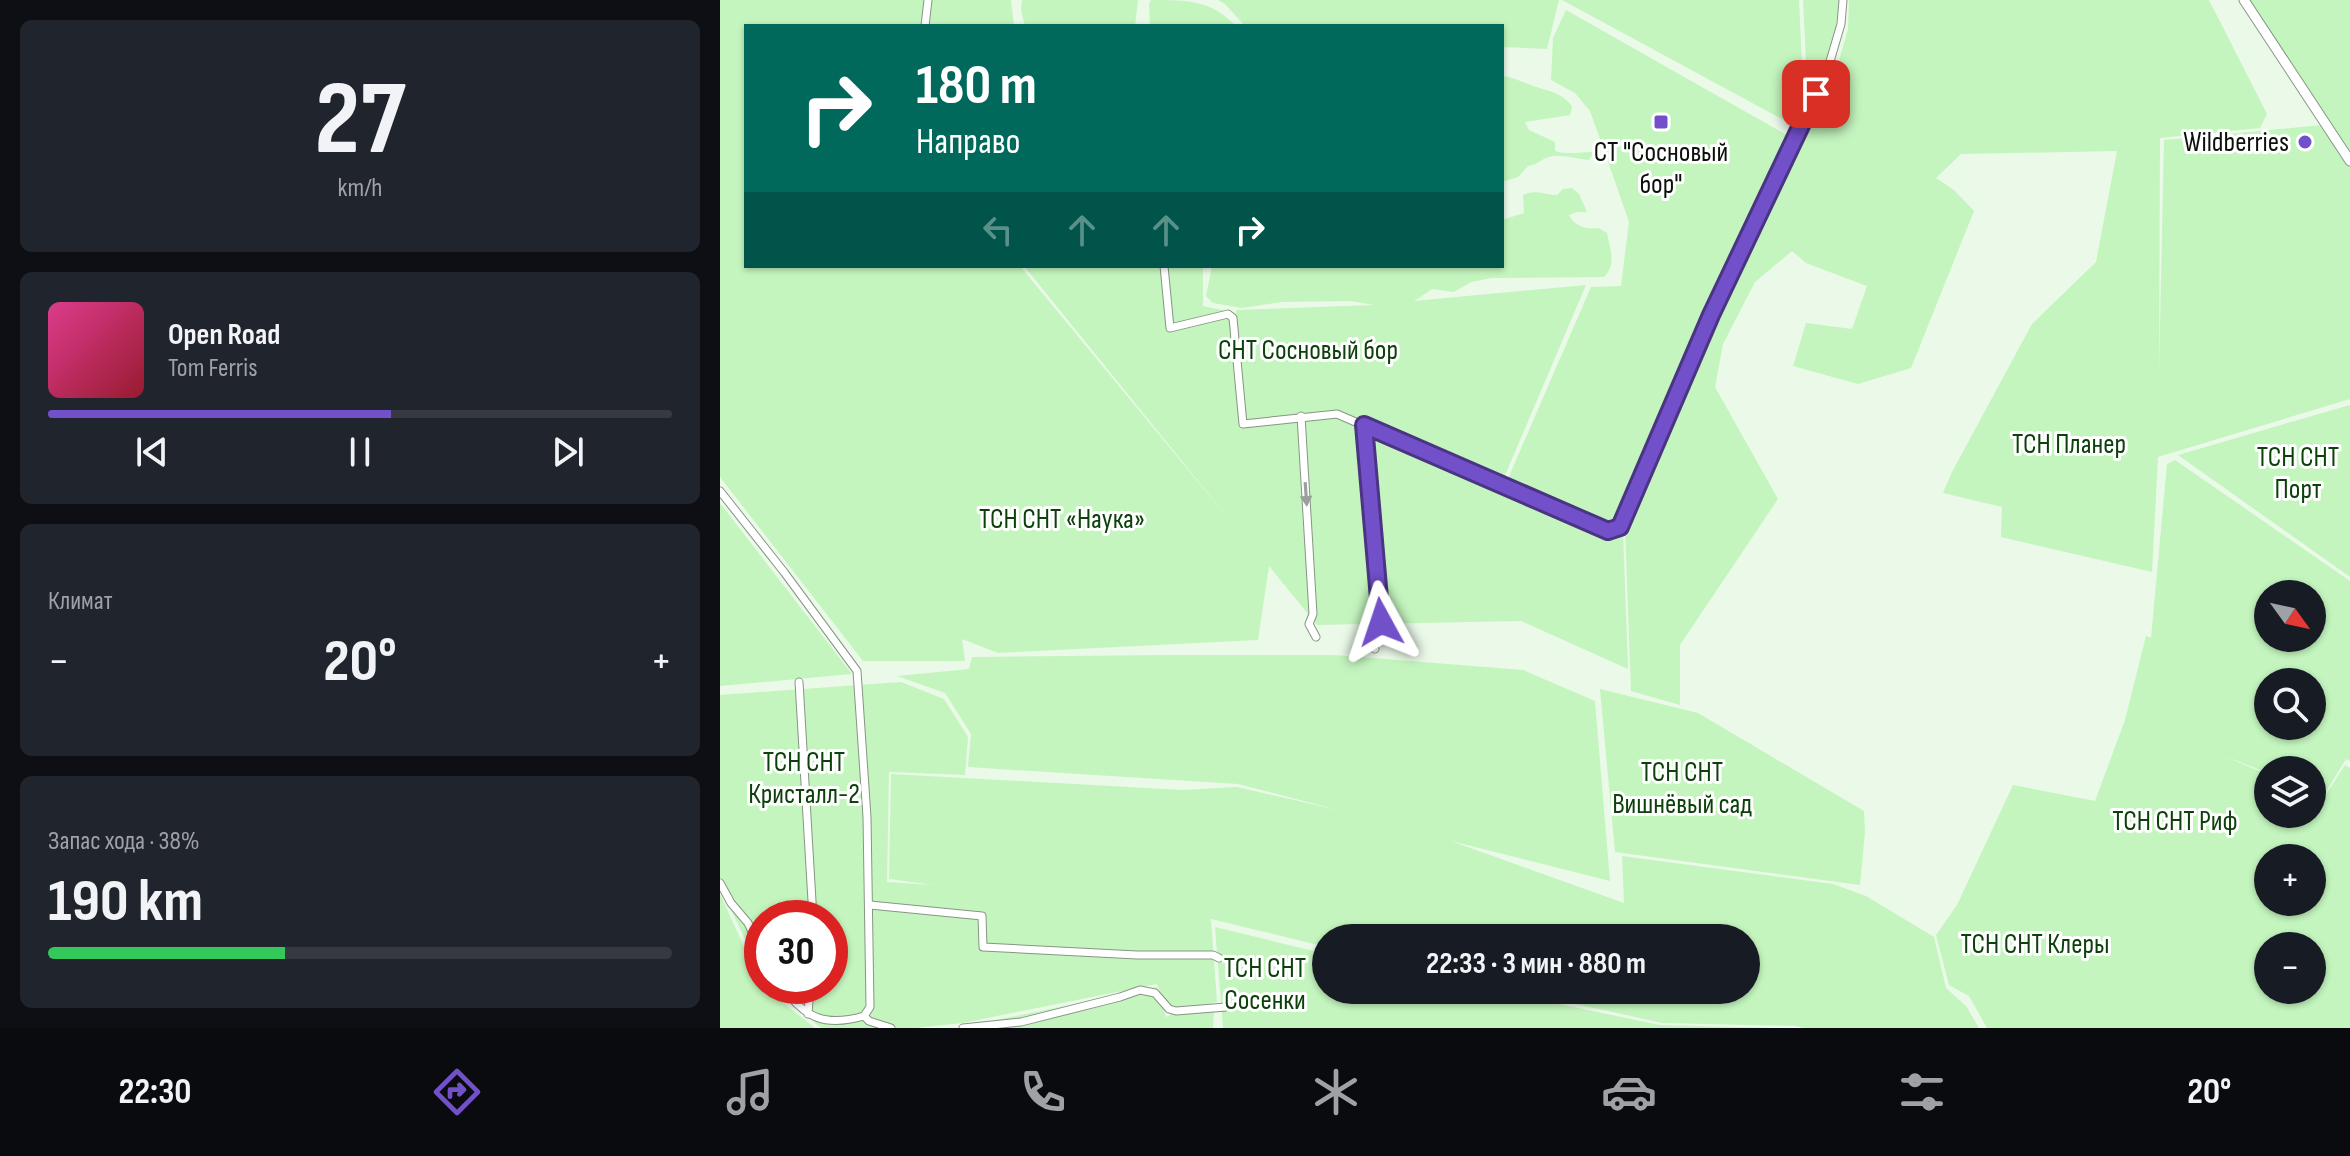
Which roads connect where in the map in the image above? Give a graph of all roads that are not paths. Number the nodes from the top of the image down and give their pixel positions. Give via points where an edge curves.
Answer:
1 (928, 0) edge
2 (1843, 0) edge
3 (2244, 0) edge
4 (925, 24) edge
5 (2350, 161) edge
6 (1164, 268) edge
7 (1301, 416) junction
8 (1364, 425) junction
9 (720, 491) edge
10 (1316, 637) dead end
11 (1375, 649) dead end
12 (799, 682) dead end
13 (720, 883) edge
14 (812, 900) edge
15 (870, 905) junction
16 (744, 918) edge
17 (1219, 958) dead end
18 (797, 1004) edge
19 (809, 1004) edge
20 (1226, 1007) dead end
21 (808, 1014) junction
22 (864, 1016) junction
23 (891, 1028) edge
24 (963, 1028) edge

1 - 4 street
2 - 8 street via 1826,75 1711,315 1620,527 1608,531
3 - 5 main road
6 - 7 street via 1170,328 1228,314 1233,318 1243,424
7 - 8 street via 1337,414
7 -> 10 street via 1313,614 1309,624
8 - 11 street via 1381,622 1367,631
9 - 15 street via 857,671
12 - 14 street
13 - 16 street
15 - 17 street via 982,916 983,947
15 - 22 street via 870,1007
18 - 21 street
19 - 21 street
20 - 24 street via 1176,1011 1155,993 1140,990 1021,1022
21 - 22 street via 844,1022
22 - 23 street

